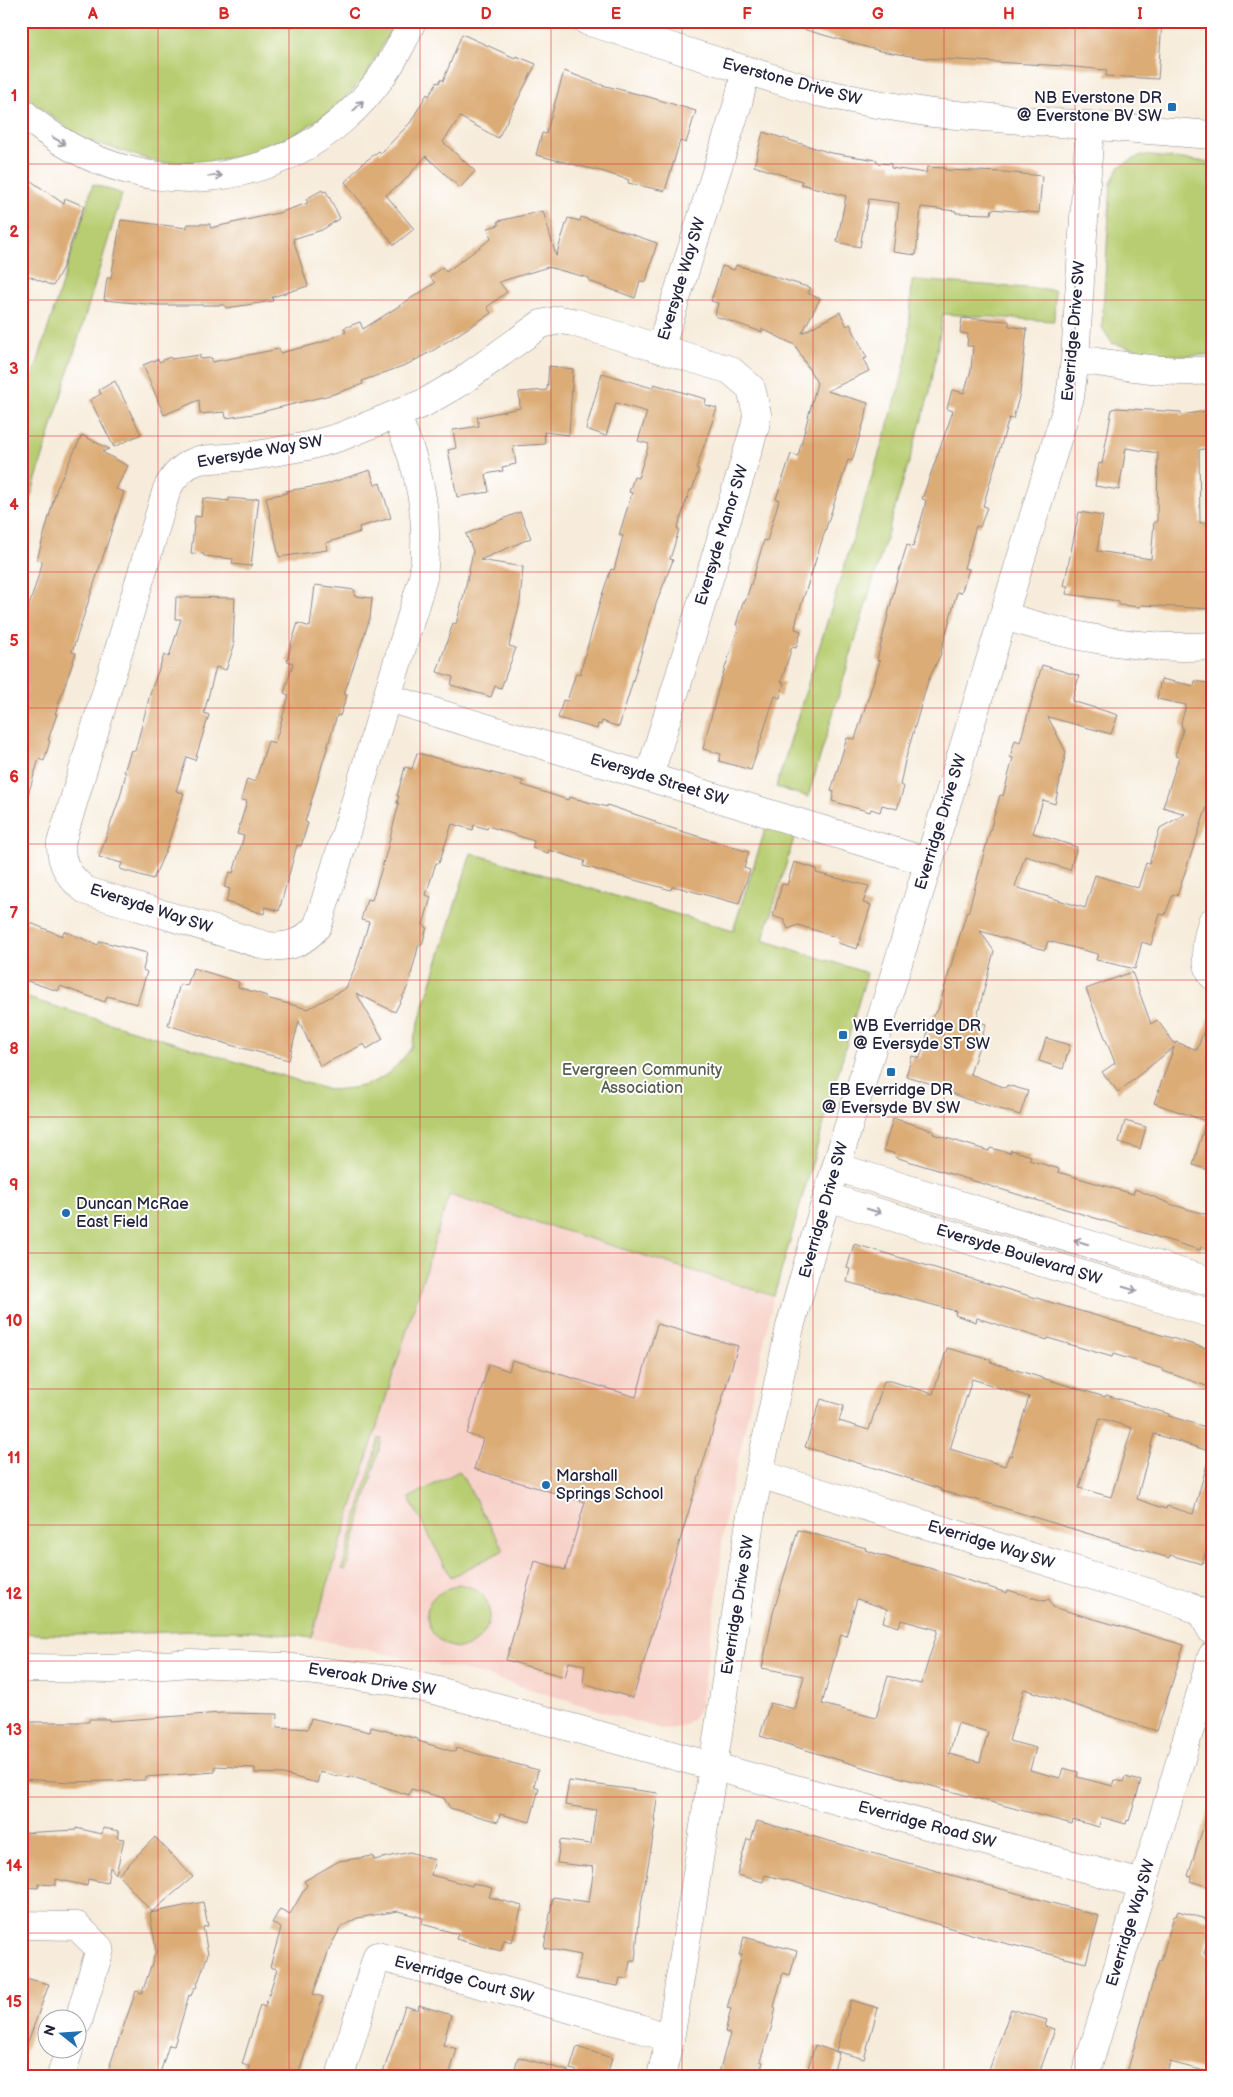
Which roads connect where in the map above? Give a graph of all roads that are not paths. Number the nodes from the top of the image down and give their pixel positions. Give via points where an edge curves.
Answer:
1 (412, 21) edge
2 (587, 21) edge
3 (746, 70) junction
4 (21, 111) edge
5 (1090, 125) junction
6 (1212, 135) edge
7 (660, 349) junction
8 (1074, 360) junction
9 (1212, 370) edge
10 (396, 415) junction
11 (1004, 616) junction
12 (1212, 646) edge
13 (388, 698) junction
14 (648, 777) junction
15 (929, 862) junction
16 (1212, 922) edge
17 (1212, 975) edge
18 (836, 1167) junction
19 (827, 1197) junction
20 (1212, 1282) edge
21 (1212, 1314) edge
22 (759, 1474) junction
23 (1212, 1631) edge
24 (1212, 1656) edge
25 (21, 1668) edge
26 (713, 1766) junction
27 (1142, 1884) junction
28 (21, 1925) edge
29 (82, 2010) edge
30 (670, 2039) junction
31 (66, 2060) edge
32 (61, 2076) edge
33 (340, 2076) edge
34 (662, 2076) edge
35 (1085, 2076) edge

4 -> 1 street via 60,142 117,167 162,176 223,176 288,156 339,124 374,89 391,65
2 - 3 street, Everstone Drive SW
3 - 5 street, Everstone Drive SW via 816,92 913,110
3 - 7 street, Eversyde Way SW
5 - 6 street, Everstone Drive SW
5 - 8 street, Everridge Drive SW
7 - 10 street, Eversyde Way SW via 573,322 553,321 535,328 462,381
7 - 14 street, Eversyde Manor SW via 730,370 751,388 757,414
8 - 9 street via 1192,372
8 - 11 street, Everridge Drive SW via 1070,398
10 - 13 street, Eversyde Way SW via 420,480 426,531 423,578
10 - 13 street, Eversyde Way SW via 308,446 251,456 199,460 174,476 164,498 61,843 65,869 88,891 267,946 292,946 305,940 322,916
11 - 12 street via 1094,640 1172,647
11 - 15 street, Everridge Drive SW
13 - 14 street, Eversyde Street SW
14 - 15 street, Eversyde Street SW
15 - 18 street, Everridge Drive SW
16 - 17 street via 1205,952
18 - 19 street, Everridge Drive SW
20 -> 18 street, Eversyde Boulevard SW
19 -> 21 street, Eversyde Boulevard SW
19 - 22 street, Everridge Drive SW via 790,1328
22 - 23 street, Everridge Way SW via 1186,1604 1202,1614
22 - 26 street, Everridge Drive SW
24 - 27 street, Everridge Way SW
25 - 26 street, Everoak Drive SW via 111,1669 224,1663 318,1670 389,1680
26 - 27 street, Everridge Road SW
26 - 30 street, Everridge Drive SW
27 - 35 street, Everridge Way SW
28 - 29 street via 77,1926 100,1949
30 - 33 street, Everridge Court SW via 377,1956
30 - 34 street, Everridge Drive SW
31 - 32 street

